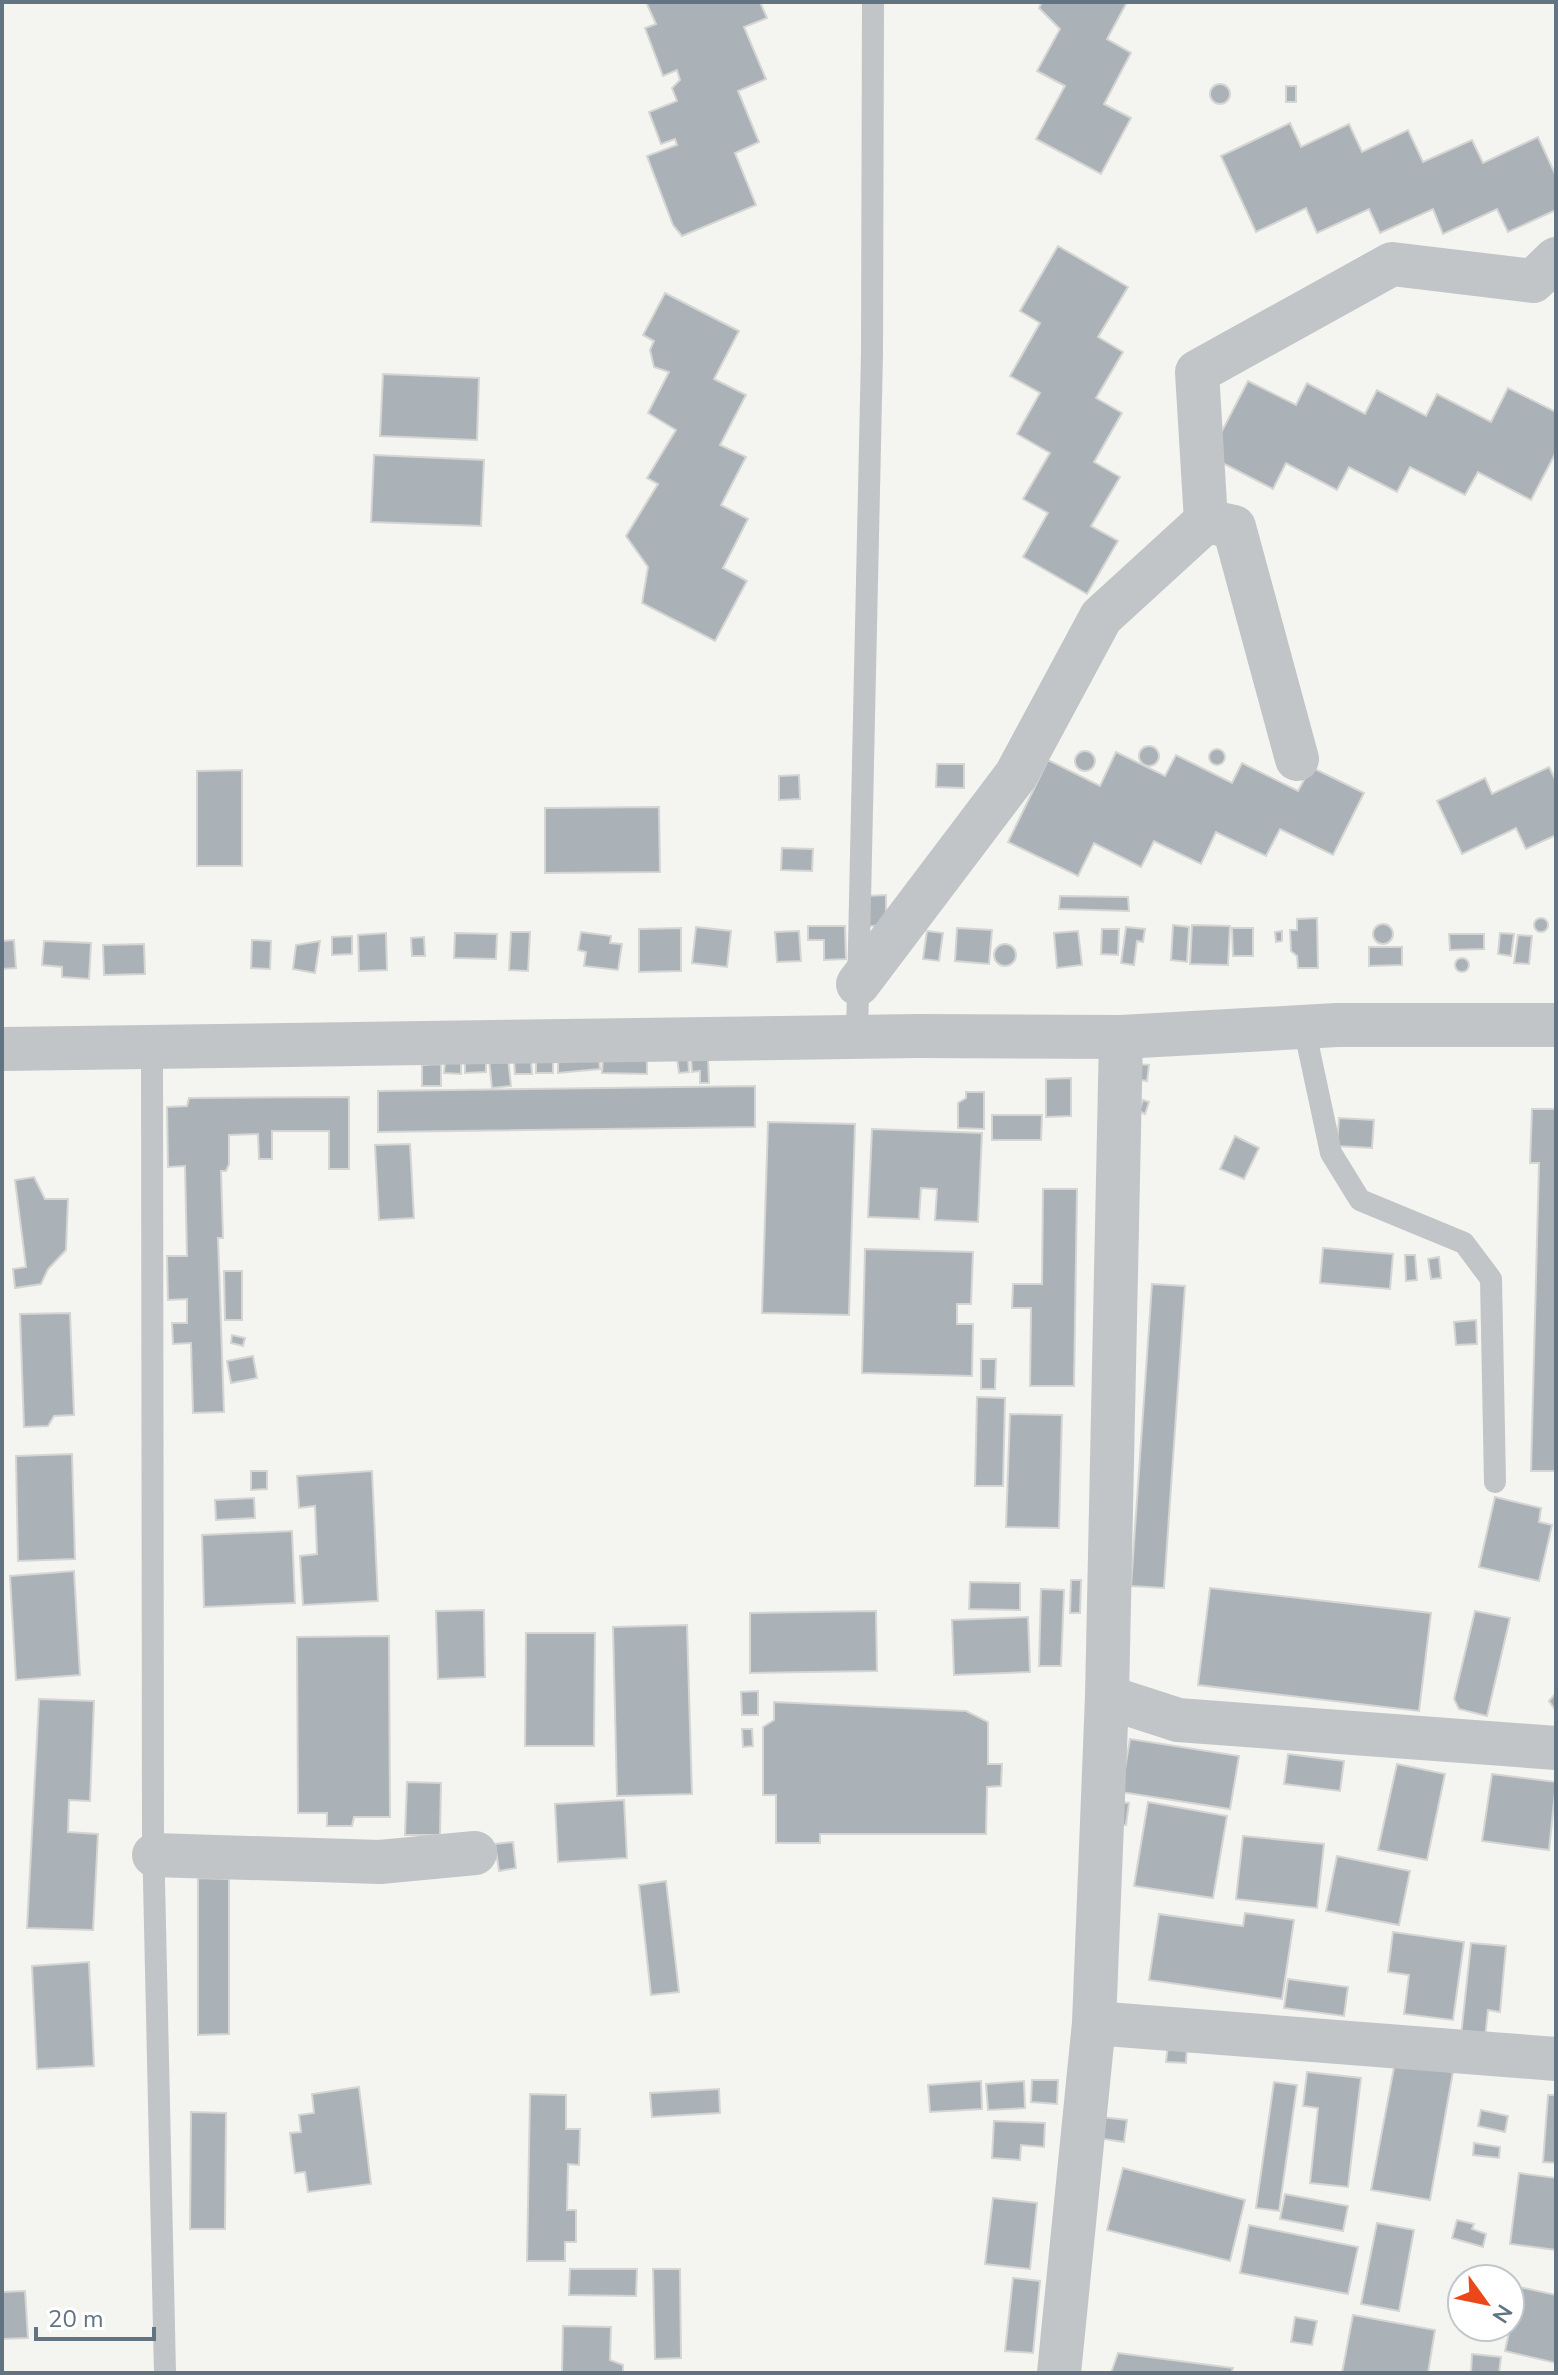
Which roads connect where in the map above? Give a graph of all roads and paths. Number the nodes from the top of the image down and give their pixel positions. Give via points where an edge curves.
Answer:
1 (873, 2) edge
2 (1556, 259) edge
3 (1206, 521) junction
4 (1297, 759) dead end
5 (858, 984) junction
6 (1556, 1025) edge
7 (1304, 1027) junction
8 (857, 1037) junction
9 (1121, 1037) junction
10 (152, 1047) junction
11 (2, 1049) edge
12 (1495, 1482) dead end
13 (1107, 1697) junction
14 (1556, 1748) edge
15 (475, 1853) dead end
16 (154, 1855) junction
17 (1094, 2023) junction
18 (1556, 2059) edge
19 (165, 2373) edge
20 (1059, 2373) edge

1 - 5 lane via 872,353
2 - 3 street via 1533,281 1392,264 1197,372
3 - 4 street via 1234,527
3 - 5 street via 1101,617 1016,775
5 - 8 lane
6 - 7 street
7 - 9 street
7 - 12 lane via 1331,1153 1360,1200 1464,1243 1491,1279
8 - 9 street
8 - 10 street
9 - 13 street
10 - 11 street
10 - 16 lane
13 - 14 street via 1178,1720
13 - 17 street
15 - 16 street via 380,1862
16 - 19 lane
17 - 18 street
17 - 20 street

